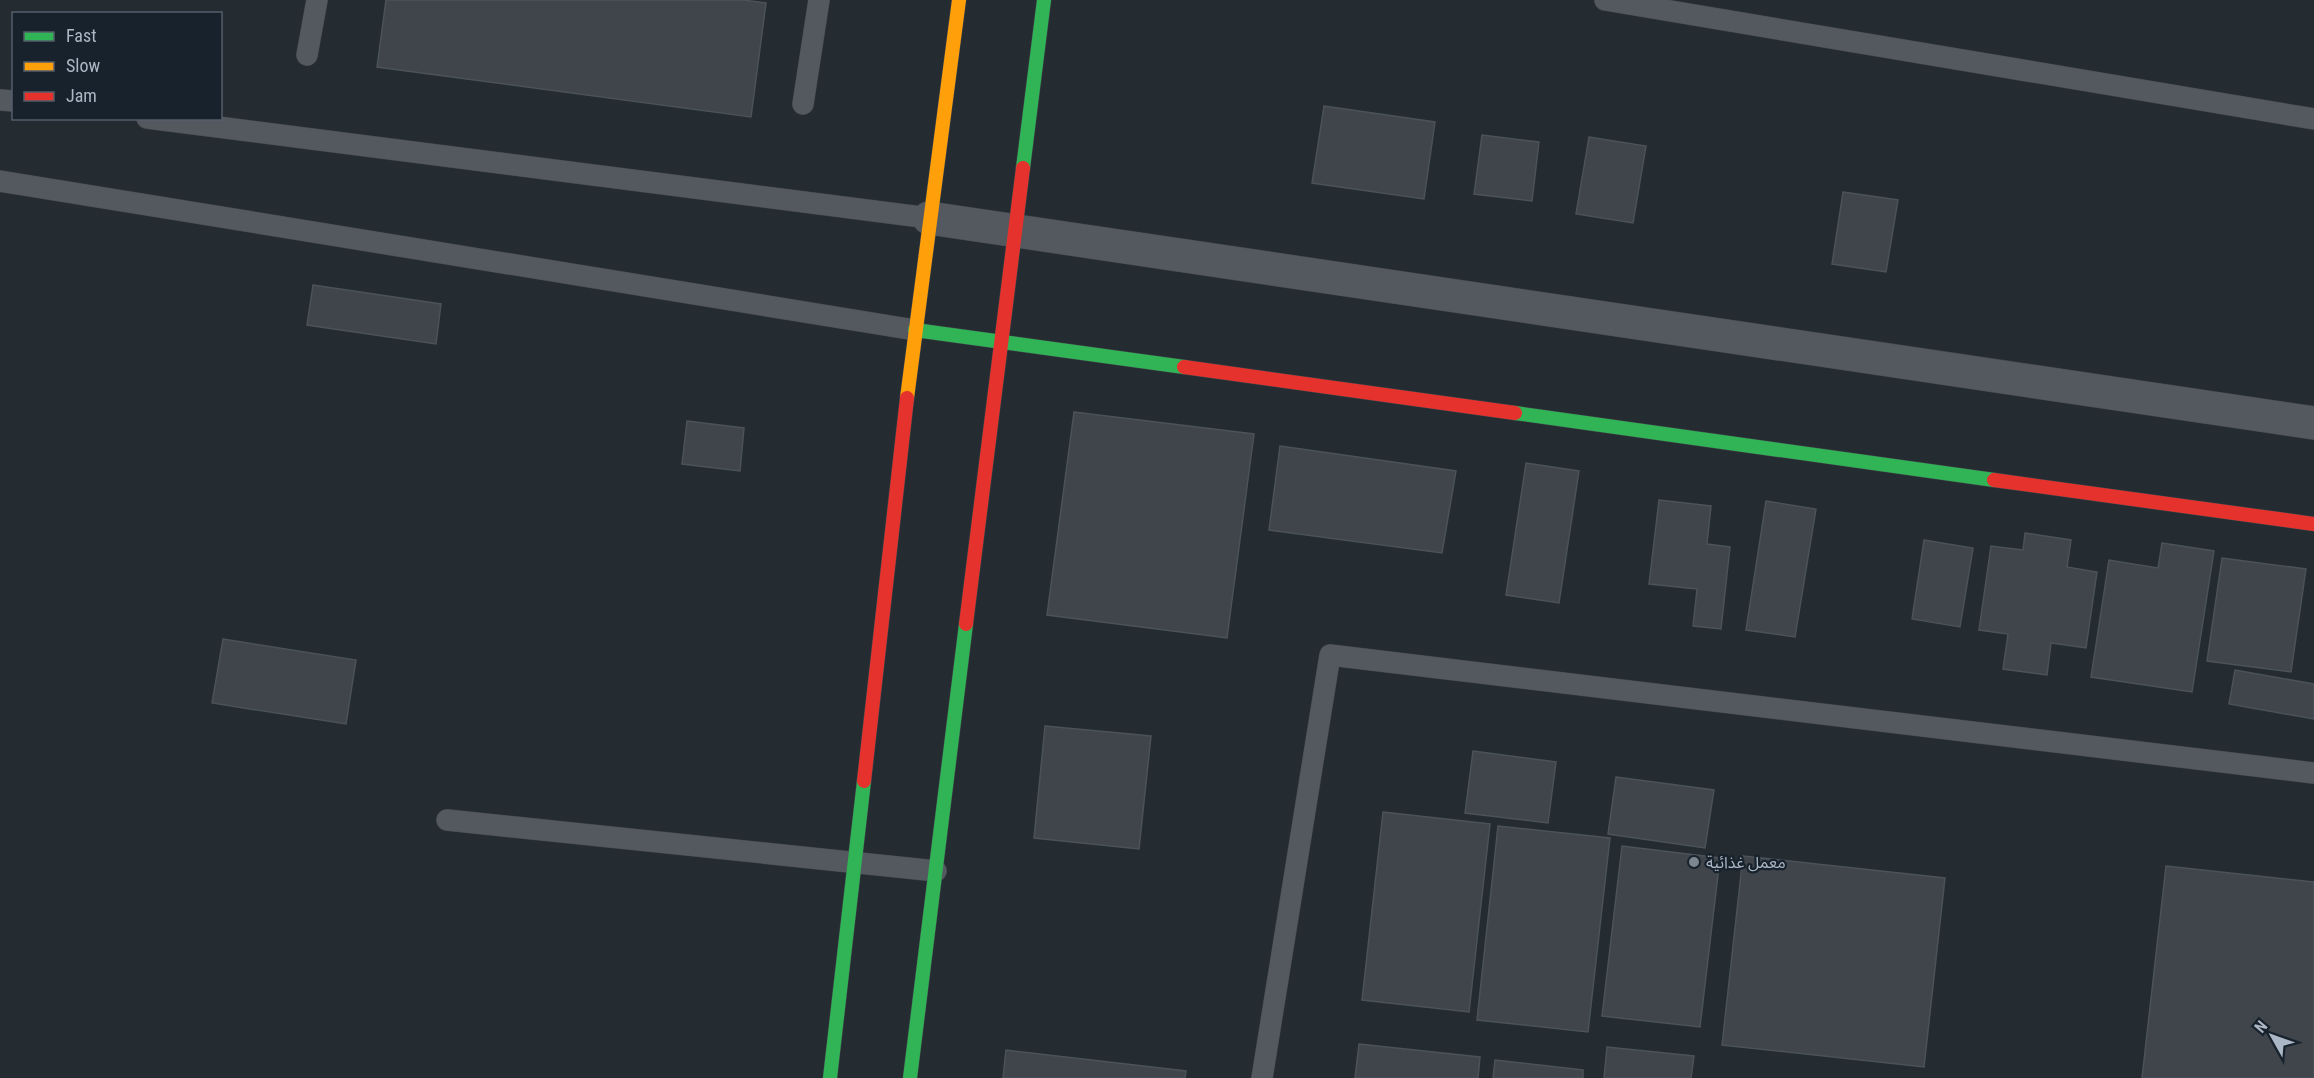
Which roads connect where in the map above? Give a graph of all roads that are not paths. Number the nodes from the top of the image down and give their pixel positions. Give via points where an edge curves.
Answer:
1 (317, 0) edge
2 (819, 0) edge
3 (959, 0) edge
4 (1044, 0) edge
5 (1605, 0) edge
6 (308, 55) dead end
7 (803, 104) dead end
8 (2314, 119) edge
9 (163, 120) edge
10 (0, 181) edge
11 (929, 218) junction
12 (1017, 229) junction
13 (915, 330) junction
14 (1003, 340) junction
15 (2314, 423) edge
16 (2314, 524) edge
17 (2314, 773) edge
18 (447, 820) dead end
19 (855, 863) junction
20 (936, 871) junction
21 (830, 1078) edge
22 (910, 1078) edge
23 (1262, 1078) edge

1 - 6 lane
2 - 7 lane
3 - 11 street
4 - 12 street
5 - 8 lane
9 - 11 lane
10 - 13 lane
11 - 12 street
11 - 13 street
12 - 14 street
12 - 15 street
13 - 14 street
13 - 19 street
14 - 16 street
14 - 20 street
17 - 23 lane via 1330,655
18 - 19 lane
19 - 20 lane
19 - 21 street
20 - 22 street

